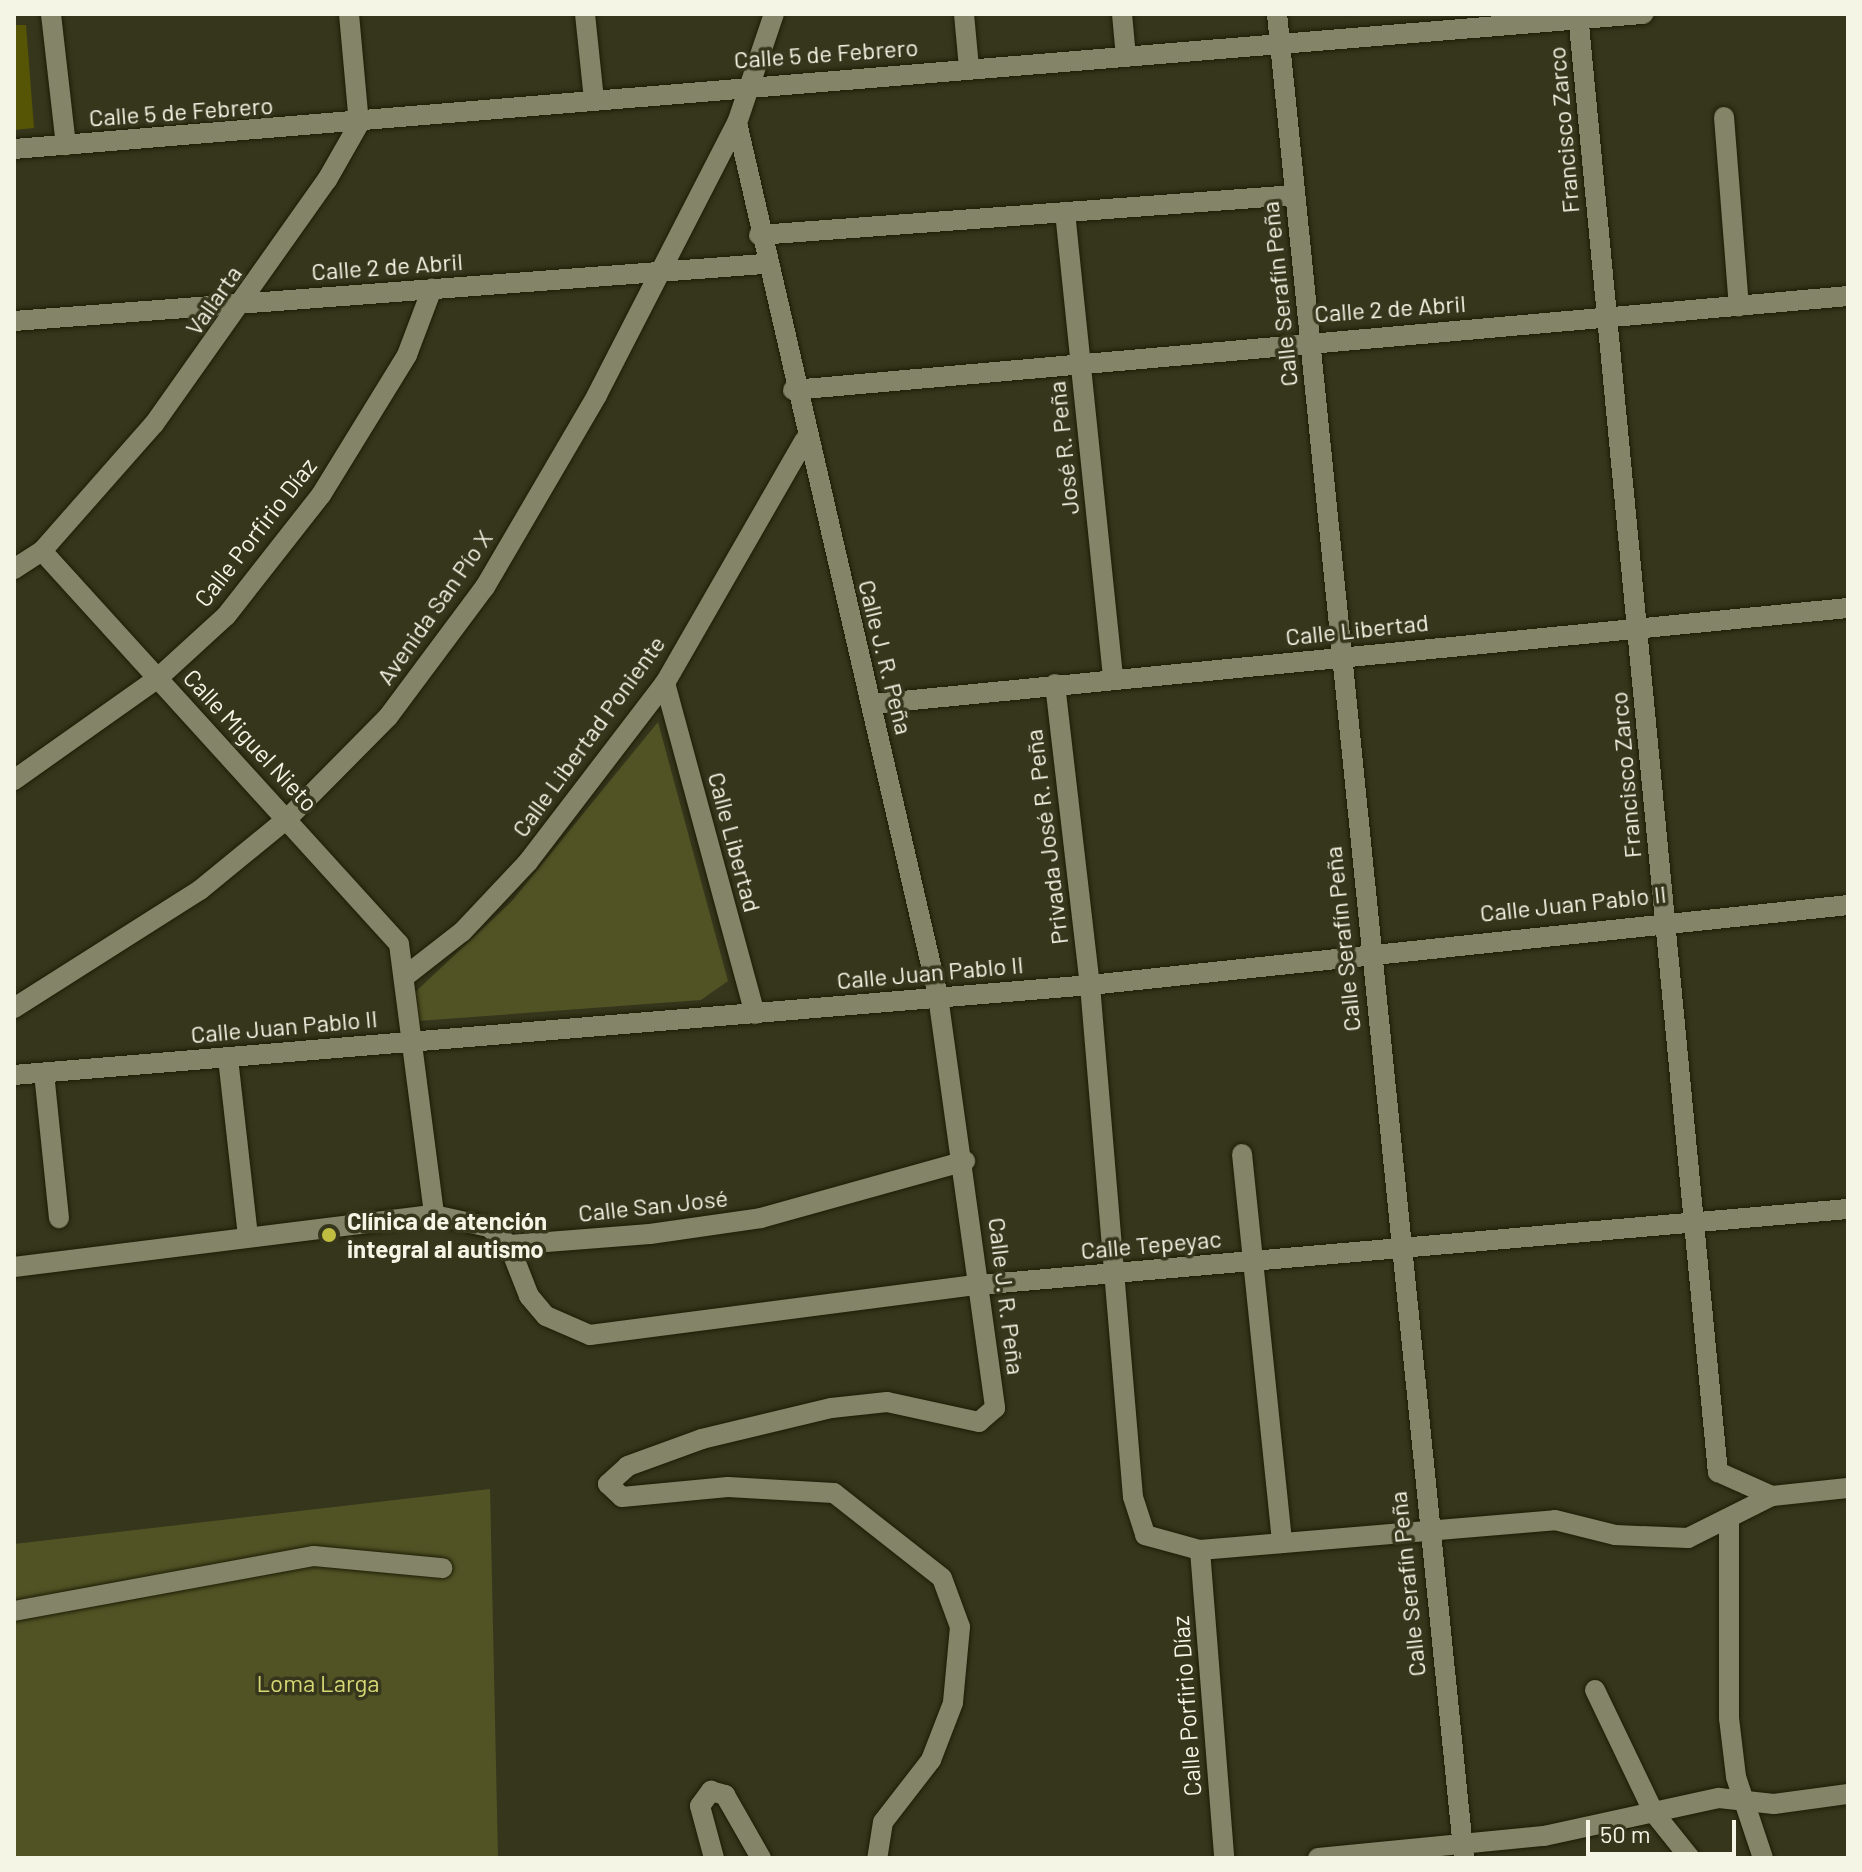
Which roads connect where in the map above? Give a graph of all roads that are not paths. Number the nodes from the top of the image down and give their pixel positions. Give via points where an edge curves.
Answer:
1 (51, 14) edge
2 (349, 14) edge
3 (585, 14) edge
4 (774, 14) edge
5 (964, 14) edge
6 (1122, 14) edge
7 (1277, 14) edge
8 (1643, 14) edge
9 (1579, 17) edge
10 (1281, 46) junction
11 (1126, 57) junction
12 (969, 68) junction
13 (756, 84) junction
14 (594, 99) junction
15 (1724, 117) dead end
16 (737, 123) junction
17 (359, 124) junction
18 (66, 145) junction
19 (14, 149) edge
20 (1295, 195) junction
21 (1065, 212) junction
22 (759, 235) junction
23 (764, 264) junction
24 (658, 274) junction
25 (432, 289) junction
26 (1848, 296) edge
27 (244, 302) junction
28 (1739, 306) junction
29 (1608, 318) junction
30 (14, 321) edge
31 (1309, 340) junction
32 (1080, 360) junction
33 (793, 390) junction
34 (805, 440) junction
35 (42, 551) junction
36 (14, 569) edge
37 (1848, 608) edge
38 (1637, 627) junction
39 (1340, 657) junction
40 (158, 678) junction
41 (1113, 678) junction
42 (665, 683) junction
43 (1055, 684) junction
44 (872, 704) junction
45 (14, 780) edge
46 (288, 818) junction
47 (1848, 905) edge
48 (1665, 919) junction
49 (1369, 952) junction
50 (408, 974) junction
51 (1090, 985) junction
52 (938, 996) junction
53 (14, 1008) edge
54 (755, 1014) junction
55 (413, 1040) junction
56 (228, 1058) junction
57 (44, 1073) junction
58 (14, 1075) edge
59 (1242, 1154) dead end
60 (965, 1161) junction
61 (1848, 1209) edge
62 (434, 1215) junction
63 (59, 1218) dead end
64 (1695, 1222) junction
65 (248, 1237) junction
66 (509, 1245) junction
67 (1398, 1248) junction
68 (1249, 1261) junction
69 (14, 1267) edge
70 (1114, 1273) junction
71 (977, 1285) junction
72 (1848, 1488) edge
73 (1772, 1496) junction
74 (1729, 1520) junction
75 (1427, 1531) junction
76 (1282, 1543) junction
77 (1200, 1550) junction
78 (442, 1568) dead end
79 (14, 1611) edge
80 (1595, 1690) dead end
81 (1848, 1794) edge
82 (1743, 1799) junction
83 (1654, 1813) junction
84 (1463, 1853) edge
85 (714, 1858) edge
86 (761, 1858) edge
87 (877, 1858) edge
88 (1224, 1858) edge
89 (1318, 1858) edge
90 (1690, 1858) edge
91 (1763, 1858) edge

1 - 18 street
2 - 17 street
3 - 14 street
4 - 13 street, Avenida San Pío X
5 - 12 street
6 - 11 street
7 - 10 street, Calle Serafín Peña
8 - 9 street, Calle 5 de Febrero
9 - 10 street, Calle 5 de Febrero
9 - 29 street, Francisco Zarco
10 - 11 street, Calle 5 de Febrero
10 - 20 street, Calle Serafín Peña
11 - 12 street, Calle 5 de Febrero
12 - 13 street, Calle 5 de Febrero
13 - 14 street, Calle 5 de Febrero
13 - 16 street, Avenida San Pío X
14 - 17 street, Calle 5 de Febrero
15 - 28 street
16 - 22 street, Calle J. R. Peña
16 - 24 street, Avenida San Pío X
17 - 18 street, Calle 5 de Febrero
17 - 27 street, Vallarta
18 - 19 street, Calle 5 de Febrero
20 - 21 street
20 - 31 street, Calle Serafín Peña
21 - 22 street
21 - 32 street, José R. Peña
22 - 23 street, Calle J. R. Peña
23 - 24 street, Calle 2 de Abril
23 - 33 street, Calle J. R. Peña
24 - 25 street, Calle 2 de Abril
24 - 46 street, Avenida San Pío X via 485,587 388,717
25 - 27 street, Calle 2 de Abril
25 - 40 street, Calle Porfirio Díaz via 407,355 321,495 226,616
26 - 28 street, Calle 2 de Abril
27 - 30 street, Calle 2 de Abril
27 - 35 street, Vallarta via 154,424
28 - 29 street, Calle 2 de Abril
29 - 31 street, Calle 2 de Abril
29 - 38 street, Francisco Zarco
31 - 32 street, Calle 2 de Abril
31 - 39 street, Calle Serafín Peña
32 - 33 street, Calle 2 de Abril
32 - 41 street, José R. Peña
33 - 34 street, Calle J. R. Peña
34 - 42 street, Calle Libertad Poniente
34 - 44 street, Calle J. R. Peña
35 - 36 street, Vallarta
35 - 40 street, Calle Miguel Nieto
37 - 38 street, Calle Libertad
38 - 39 street, Calle Libertad
38 - 48 street, Francisco Zarco
39 - 41 street, Calle Libertad
39 - 49 street, Calle Serafín Peña
40 - 45 street, Calle Porfirio Díaz
40 - 46 street, Calle Miguel Nieto
41 - 43 street, Calle Libertad
42 - 50 street, Calle Libertad Poniente via 528,862 462,932
42 - 54 street, Calle Libertad
43 - 44 street, Calle Libertad
43 - 51 street, Privada José R. Peña
44 - 52 street, Calle J. R. Peña
46 - 50 street, Calle Miguel Nieto via 383,921
46 - 53 street, Avenida San Pío X via 147,930
47 - 48 street, Calle Juan Pablo II
48 - 49 street, Calle Juan Pablo II
48 - 64 street, Francisco Zarco
49 - 51 street, Calle Juan Pablo II
49 - 67 street, Calle Serafín Peña
50 - 55 street
51 - 52 street, Calle Juan Pablo II
51 - 70 street, Privada José R. Peña
52 - 54 street, Calle Juan Pablo II
52 - 60 street, Calle J. R. Peña
54 - 55 street, Calle Juan Pablo II
55 - 56 street, Calle Juan Pablo II
55 - 62 street
56 - 57 street, Calle Juan Pablo II
56 - 65 street
57 - 58 street, Calle Juan Pablo II
57 - 63 street
59 - 68 street
60 - 66 street, Calle San José via 761,1218
60 - 71 street, Calle J. R. Peña
61 - 64 street, Calle Tepeyac
62 - 65 street
62 - 66 street via 489,1227
64 - 67 street, Calle Tepeyac
64 - 73 street, Francisco Zarco via 1718,1472 1725,1481
65 - 69 street
66 - 71 street, Calle Tepeyac via 529,1296 546,1316 590,1335
67 - 68 street, Calle Tepeyac
67 - 75 street, Calle Serafín Peña
68 - 70 street, Calle Tepeyac
68 - 76 street
70 - 71 street, Calle Tepeyac
70 - 77 street, Privada José R. Peña via 1140,1523 1156,1542
71 - 87 street, Calle J. R. Peña via 992,1418 967,1421 887,1402 845,1405 702,1439 628,1466 608,1484 622,1497 728,1487 834,1493 942,1578 960,1627 953,1703 931,1760 883,1822
72 - 73 street
73 - 74 street
74 - 75 street via 1688,1538 1615,1535 1555,1520
74 - 82 street via 1729,1718
75 - 76 street
75 - 84 street, Calle Serafín Peña
76 - 77 street
77 - 88 street, Calle Porfirio Díaz
78 - 79 street via 314,1556
80 - 83 street
81 - 82 street via 1774,1804
82 - 83 street
82 - 91 street
83 - 84 street
83 - 90 street
84 - 89 street
85 - 86 street via 700,1806 711,1791 725,1795

